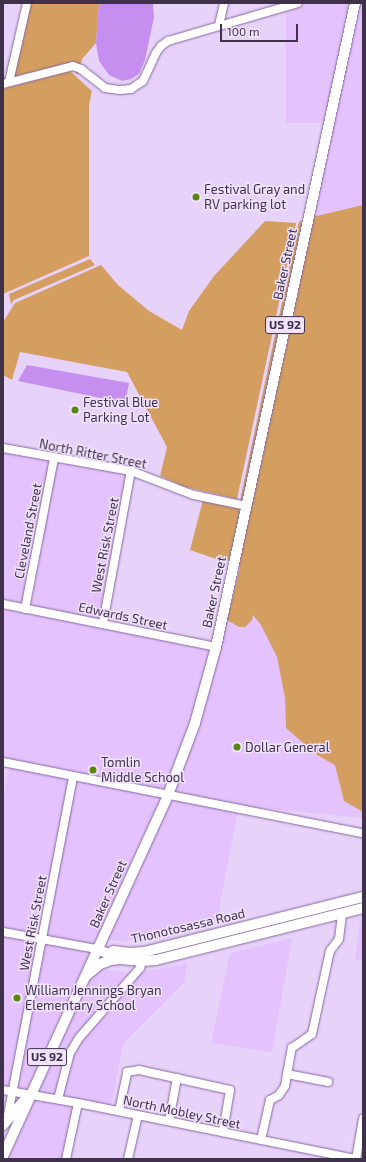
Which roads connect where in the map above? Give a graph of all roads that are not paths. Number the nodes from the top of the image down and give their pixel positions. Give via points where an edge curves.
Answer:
1 (27, 3) edge
2 (224, 3) edge
3 (298, 3) edge
4 (355, 3) edge
5 (288, 4) edge
6 (219, 25) junction
7 (6, 83) edge
8 (3, 448) edge
9 (54, 458) junction
10 (131, 472) junction
11 (246, 506) junction
12 (3, 604) edge
13 (25, 609) junction
14 (102, 623) junction
15 (216, 647) junction
16 (3, 762) edge
17 (73, 777) junction
18 (168, 796) junction
19 (363, 833) edge
20 (363, 897) edge
21 (363, 908) edge
22 (342, 913) junction
23 (3, 932) edge
24 (42, 940) junction
25 (158, 948) junction
26 (97, 949) junction
27 (130, 953) junction
28 (120, 959) junction
29 (142, 961) junction
30 (84, 977) junction
31 (287, 1074) junction
32 (177, 1078) junction
33 (328, 1082) dead end
34 (3, 1090) edge
35 (12, 1092) junction
36 (29, 1095) junction
37 (58, 1099) junction
38 (78, 1103) junction
39 (119, 1111) junction
40 (138, 1115) junction
41 (363, 1119) edge
42 (169, 1121) junction
43 (5, 1123) edge
44 (223, 1132) junction
45 (261, 1140) junction
46 (3, 1156) edge
47 (66, 1159) edge
48 (128, 1159) edge
49 (356, 1159) edge

1 - 7 street
2 - 6 street
3 - 5 street
4 - 11 main road, Baker Street / US 92
5 - 6 street
6 - 7 street via 175,38 161,46 143,81 131,88 105,88 74,66
8 - 9 street, North Ritter Street
9 - 10 street, North Ritter Street
9 - 13 street, Cleveland Street
10 - 11 street, North Ritter Street via 194,495
10 - 14 street, West Risk Street
11 - 15 main road, Baker Street / US 92
12 - 13 street, Edwards Street
13 - 14 street, Edwards Street
14 - 15 street, Edwards Street
15 - 18 main road, Baker Street / US 92 via 195,723
16 - 17 street
17 - 18 street
17 - 24 street, West Risk Street
18 - 19 street
18 - 26 main road, Baker Street / US 92
20 - 25 main road, Thonotosassa Road
21 - 22 main road, Thonotosassa Road
22 - 29 main road, Thonotosassa Road via 191,952
22 - 31 street via 339,939 330,951 312,1034 294,1046
23 - 24 street
24 - 26 street
24 - 35 street, West Risk Street
25 - 27 main road, Thonotosassa Road
25 - 29 main road
26 - 27 main road, Thonotosassa Road
26 - 28 main road, Thonotosassa Road
26 - 30 main road, Baker Street / US 92
27 - 29 main road
28 - 29 main road, Thonotosassa Road
28 - 30 main road via 100,964
29 - 37 street via 140,968 79,1038 70,1053
30 - 36 main road, Baker Street / US 92
31 - 33 street
31 - 45 street via 283,1090 270,1100
32 - 39 street via 139,1070 127,1072
32 - 42 street
32 - 44 street via 230,1090
34 - 35 street, North Mobley Street
35 - 36 street, North Mobley Street
35 - 43 street, West Risk Street
36 - 37 street, North Mobley Street
36 - 43 main road, US 92
36 - 46 main road, Baker Street / US 92
37 - 38 street, North Mobley Street
38 - 39 street, North Mobley Street
38 - 47 street
39 - 40 street, North Mobley Street
40 - 42 street, North Mobley Street
40 - 48 street
41 - 49 street
42 - 44 street, North Mobley Street
44 - 45 street, North Mobley Street
45 - 49 street, North Mobley Street

